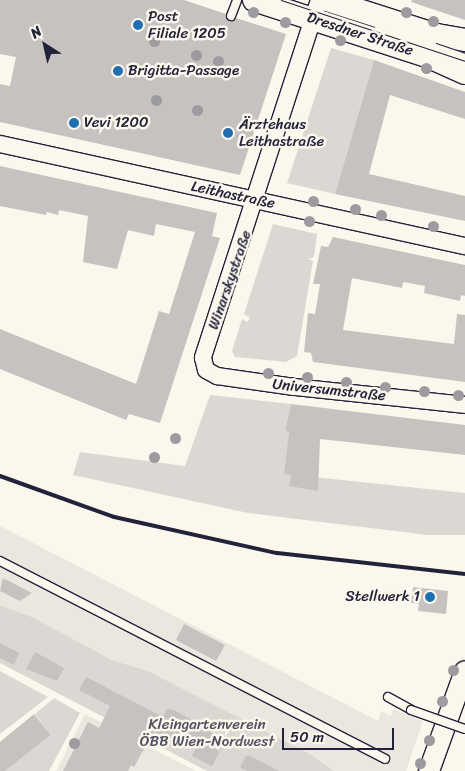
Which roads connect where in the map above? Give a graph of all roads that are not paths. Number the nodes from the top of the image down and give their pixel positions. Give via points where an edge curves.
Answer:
1 (237, 0) edge
2 (254, 0) edge
3 (322, 7) edge
4 (232, 16) dead end
5 (366, 24) dead end
6 (465, 40) edge
7 (465, 57) edge
8 (465, 73) edge
9 (0, 144) edge
10 (257, 200) junction
11 (465, 246) edge
12 (203, 358) joint
13 (465, 405) edge
14 (0, 561) edge
15 (465, 670) edge
16 (388, 698) dead end
17 (465, 729) edge
18 (385, 759) dead end
19 (429, 771) edge

1 - 4 lane
2 - 3 main road, Dresdner Straße
3 - 6 main road, Dresdner Straße
3 - 8 main road, Dresdner Straße
3 - 10 street, Winarskystraße
5 - 7 lane, Dresdner Straße
9 - 10 street, Leithastraße
10 - 11 street, Leithastraße
10 - 12 street, Winarskystraße
12 - 13 street, Universumstraße via 206,370 217,376
14 - 18 lane
15 - 19 street
16 - 17 lane, bridge via 411,710

